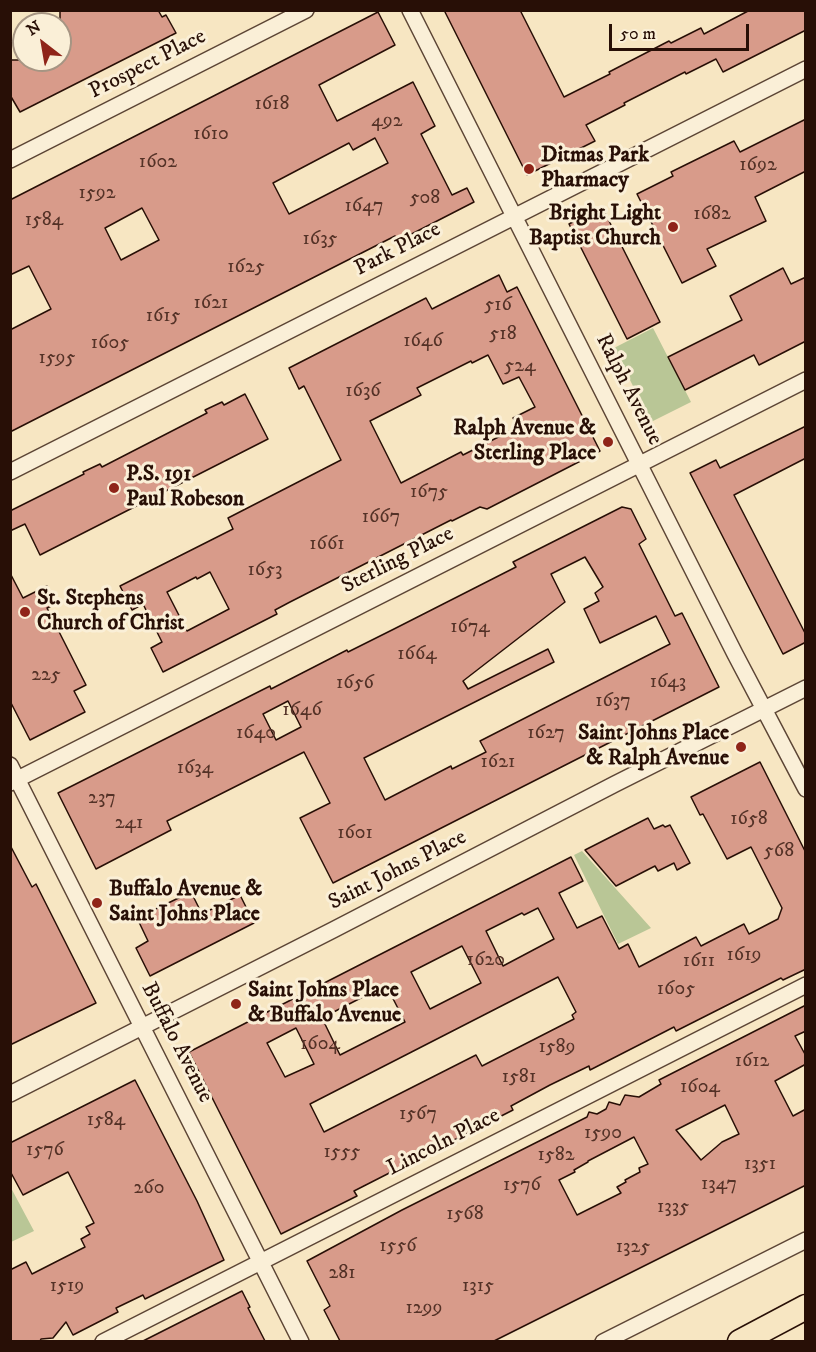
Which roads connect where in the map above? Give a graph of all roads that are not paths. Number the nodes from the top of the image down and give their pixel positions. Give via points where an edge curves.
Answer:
1 (306, 10) edge
2 (410, 10) edge
3 (806, 69) edge
4 (10, 160) edge
5 (514, 216) junction
6 (806, 380) edge
7 (640, 464) junction
8 (10, 471) edge
9 (806, 688) edge
10 (764, 709) junction
11 (10, 765) edge
12 (14, 781) edge
13 (806, 789) edge
14 (806, 985) edge
15 (143, 1027) junction
16 (10, 1094) edge
17 (806, 1240) edge
18 (262, 1261) junction
19 (806, 1307) edge
20 (103, 1341) edge
21 (302, 1341) edge
22 (603, 1341) edge
23 (740, 1341) edge

1 - 4 street, Prospect Place
2 - 5 street, Ralph Avenue
3 - 5 street, Park Place
5 - 7 street, Ralph Avenue
5 - 8 street, Park Place
6 - 7 street, Sterling Place
7 - 10 street, Ralph Avenue
7 - 12 street, Sterling Place
9 - 10 street, Saint Johns Place
10 - 13 street, Ralph Avenue
10 - 15 street, Saint Johns Place
11 - 12 street, Buffalo Avenue
12 - 15 street, Buffalo Avenue
14 - 18 street, Lincoln Place
15 - 16 street, Saint Johns Place
15 - 18 street, Buffalo Avenue
17 - 22 street
18 - 20 street, Lincoln Place
18 - 21 street, Buffalo Avenue
19 - 23 main road

